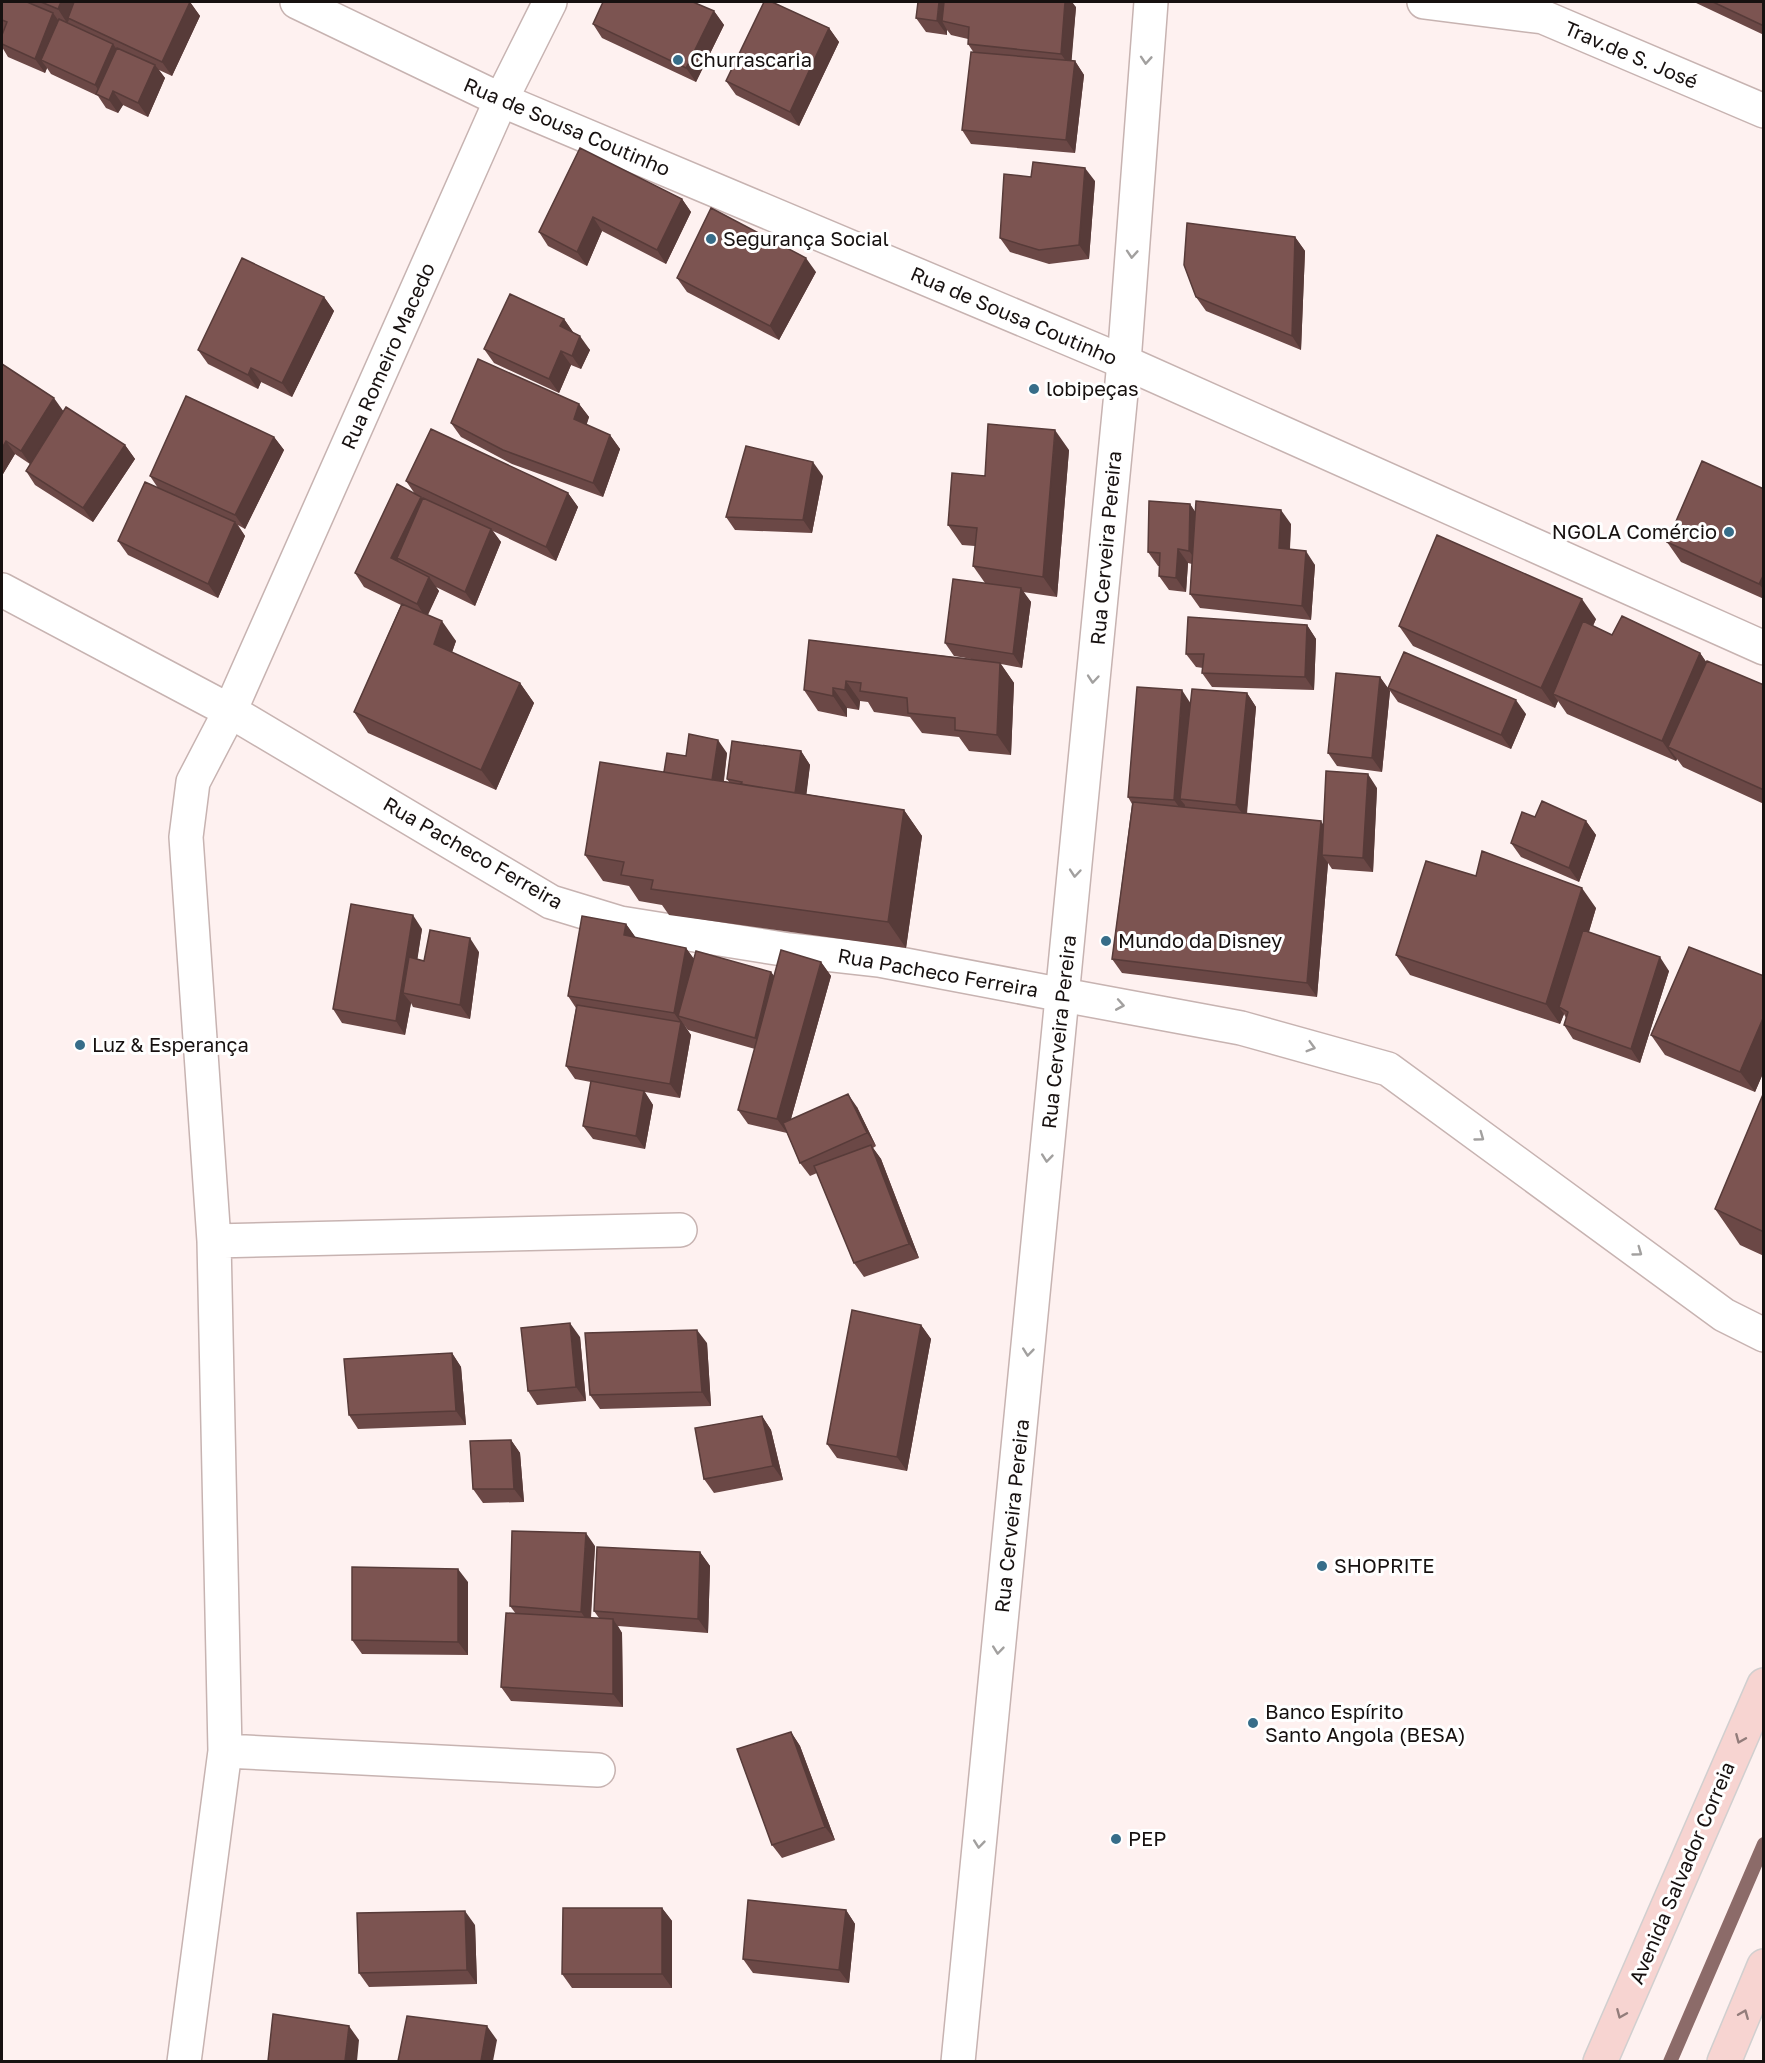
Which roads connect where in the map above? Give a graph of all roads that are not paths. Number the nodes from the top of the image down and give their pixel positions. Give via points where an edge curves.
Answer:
1 (297, 2) edge
2 (550, 2) edge
3 (1151, 2) edge
4 (1424, 2) edge
5 (501, 100) junction
6 (1764, 111) edge
7 (1124, 362) junction
8 (2, 590) edge
9 (1764, 648) edge
10 (230, 711) junction
11 (1063, 995) junction
12 (680, 1230) dead end
13 (214, 1241) junction
14 (1764, 1335) edge
15 (1764, 1685) edge
16 (225, 1751) junction
17 (598, 1770) dead end
18 (1764, 1966) edge
19 (184, 2061) edge
20 (958, 2061) edge
21 (1600, 2061) edge
22 (1724, 2061) edge

1 - 5 street, Rua de Sousa Coutinho
2 - 5 street, Rua Romeiro Macedo
3 -> 7 street, Rua Cerveira Pereira
4 - 6 street, Trav.de S. José via 1543,17
5 - 7 street, Rua de Sousa Coutinho
5 - 10 street, Rua Romeiro Macedo
7 - 9 street, Rua de Sousa Coutinho
7 -> 11 street, Rua Cerveira Pereira
8 - 10 street, Rua Pacheco Ferreira
10 - 11 street, Rua Pacheco Ferreira via 551,902 620,923 879,960
10 - 13 street, Rua Romeiro Macedo via 193,782 186,837
11 -> 14 street, Rua Pacheco Ferreira via 1241,1028 1388,1069 1724,1316
11 -> 20 street, Rua Cerveira Pereira
12 - 13 street
13 - 16 street, Rua Romeiro Macedo
15 -> 21 main road, Avenida Salvador Correia
16 - 17 street
16 - 19 street, Rua Romeiro Macedo
22 -> 18 main road

